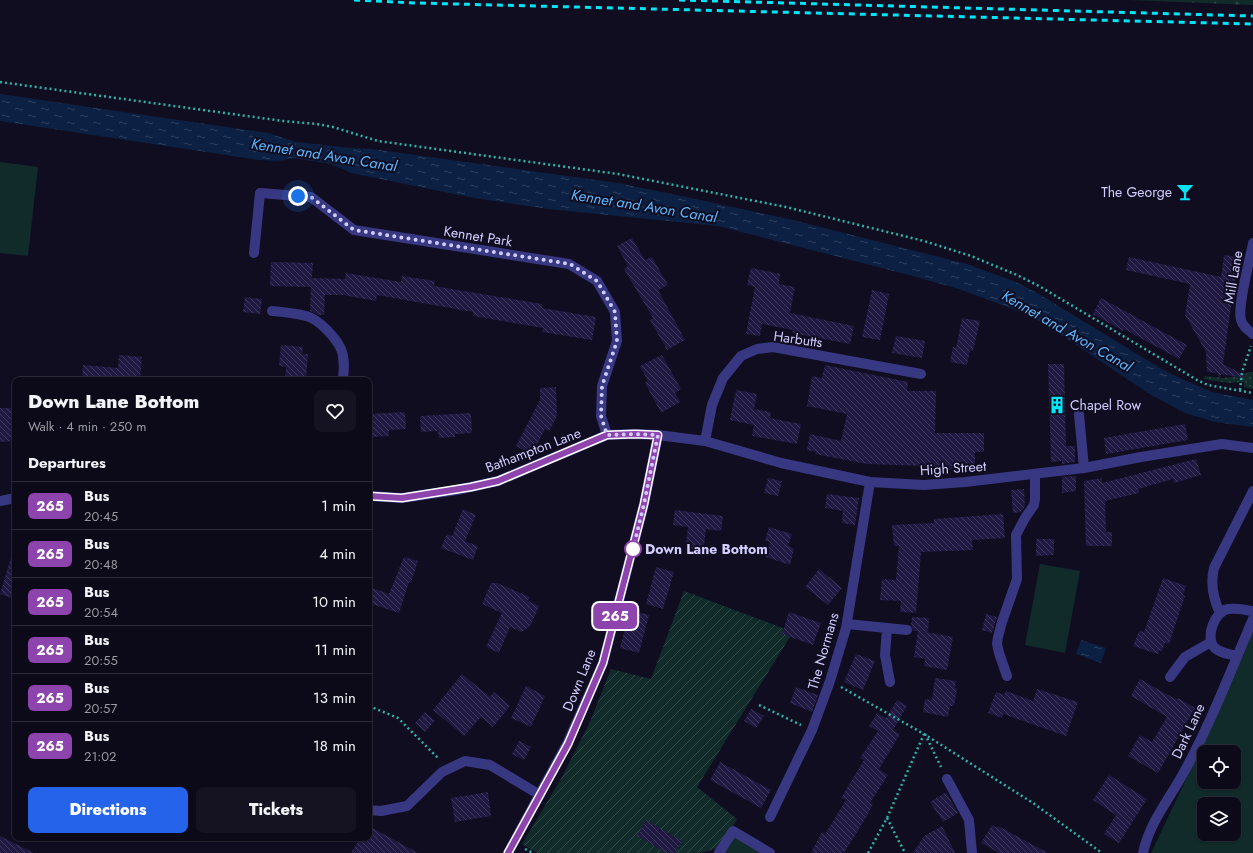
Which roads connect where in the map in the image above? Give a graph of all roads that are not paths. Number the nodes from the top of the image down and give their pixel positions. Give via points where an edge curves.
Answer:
1 (1253, 243) edge
2 (254, 253) dead end
3 (272, 311) dead end
4 (1253, 334) edge
5 (921, 374) dead end
6 (343, 377) edge
7 (1079, 414) dead end
8 (607, 435) junction
9 (658, 435) junction
10 (705, 441) junction
11 (1253, 448) edge
12 (1084, 468) junction
13 (1035, 474) junction
14 (870, 482) junction
15 (1253, 491) edge
16 (372, 496) edge
17 (12, 499) edge
18 (0, 501) edge
19 (1253, 611) edge
20 (1220, 613) junction
21 (1253, 619) edge
22 (847, 624) junction
23 (887, 628) junction
24 (907, 630) dead end
25 (1211, 642) junction
26 (1236, 656) junction
27 (1007, 676) dead end
28 (1170, 677) dead end
29 (890, 682) dead end
30 (947, 779) road end
31 (540, 795) junction
32 (372, 810) edge
33 (770, 817) dead end
34 (508, 853) edge
35 (719, 853) edge
36 (770, 853) edge
37 (972, 853) edge
38 (1143, 853) edge

1 - 4 street, Mill Lane via 1240,309 1241,321
2 - 8 street, Kennet Park via 260,193 311,197 354,230 570,264 597,281 615,312 617,341 602,386 601,416
3 - 6 street via 308,316 332,335 341,350 344,362
5 - 10 street, Harbutts via 772,347 757,349 741,356 723,378 712,405
7 - 12 street
8 - 9 street, Bathampton Lane
8 - 16 street, Bathampton Lane via 498,481 402,498
9 - 10 street, High Street
9 - 31 street, Down Lane via 644,504 603,663 568,744
10 - 14 street, High Street via 781,463
11 - 12 street, High Street via 1222,444 1202,446
12 - 13 street, High Street
13 - 14 street, High Street via 924,485
13 - 27 street via 1036,499 1016,535 1017,579 998,637 999,653
14 - 22 street, The Normans
15 - 20 street via 1214,568 1212,588
17 - 18 street
19 - 20 street via 1228,609
20 - 25 street via 1215,619 1210,636
21 - 26 street, Dark Lane
22 - 23 street
22 - 33 street, The Normans via 812,730
23 - 24 street
23 - 29 street via 885,655
25 - 26 street via 1222,652
25 - 28 street via 1185,657
26 - 38 street, Dark Lane via 1184,772 1146,838
30 - 37 street via 969,820
31 - 32 street via 490,764 465,761 442,772 407,806 381,812
31 - 34 street, Down Lane
35 - 36 street via 733,831

